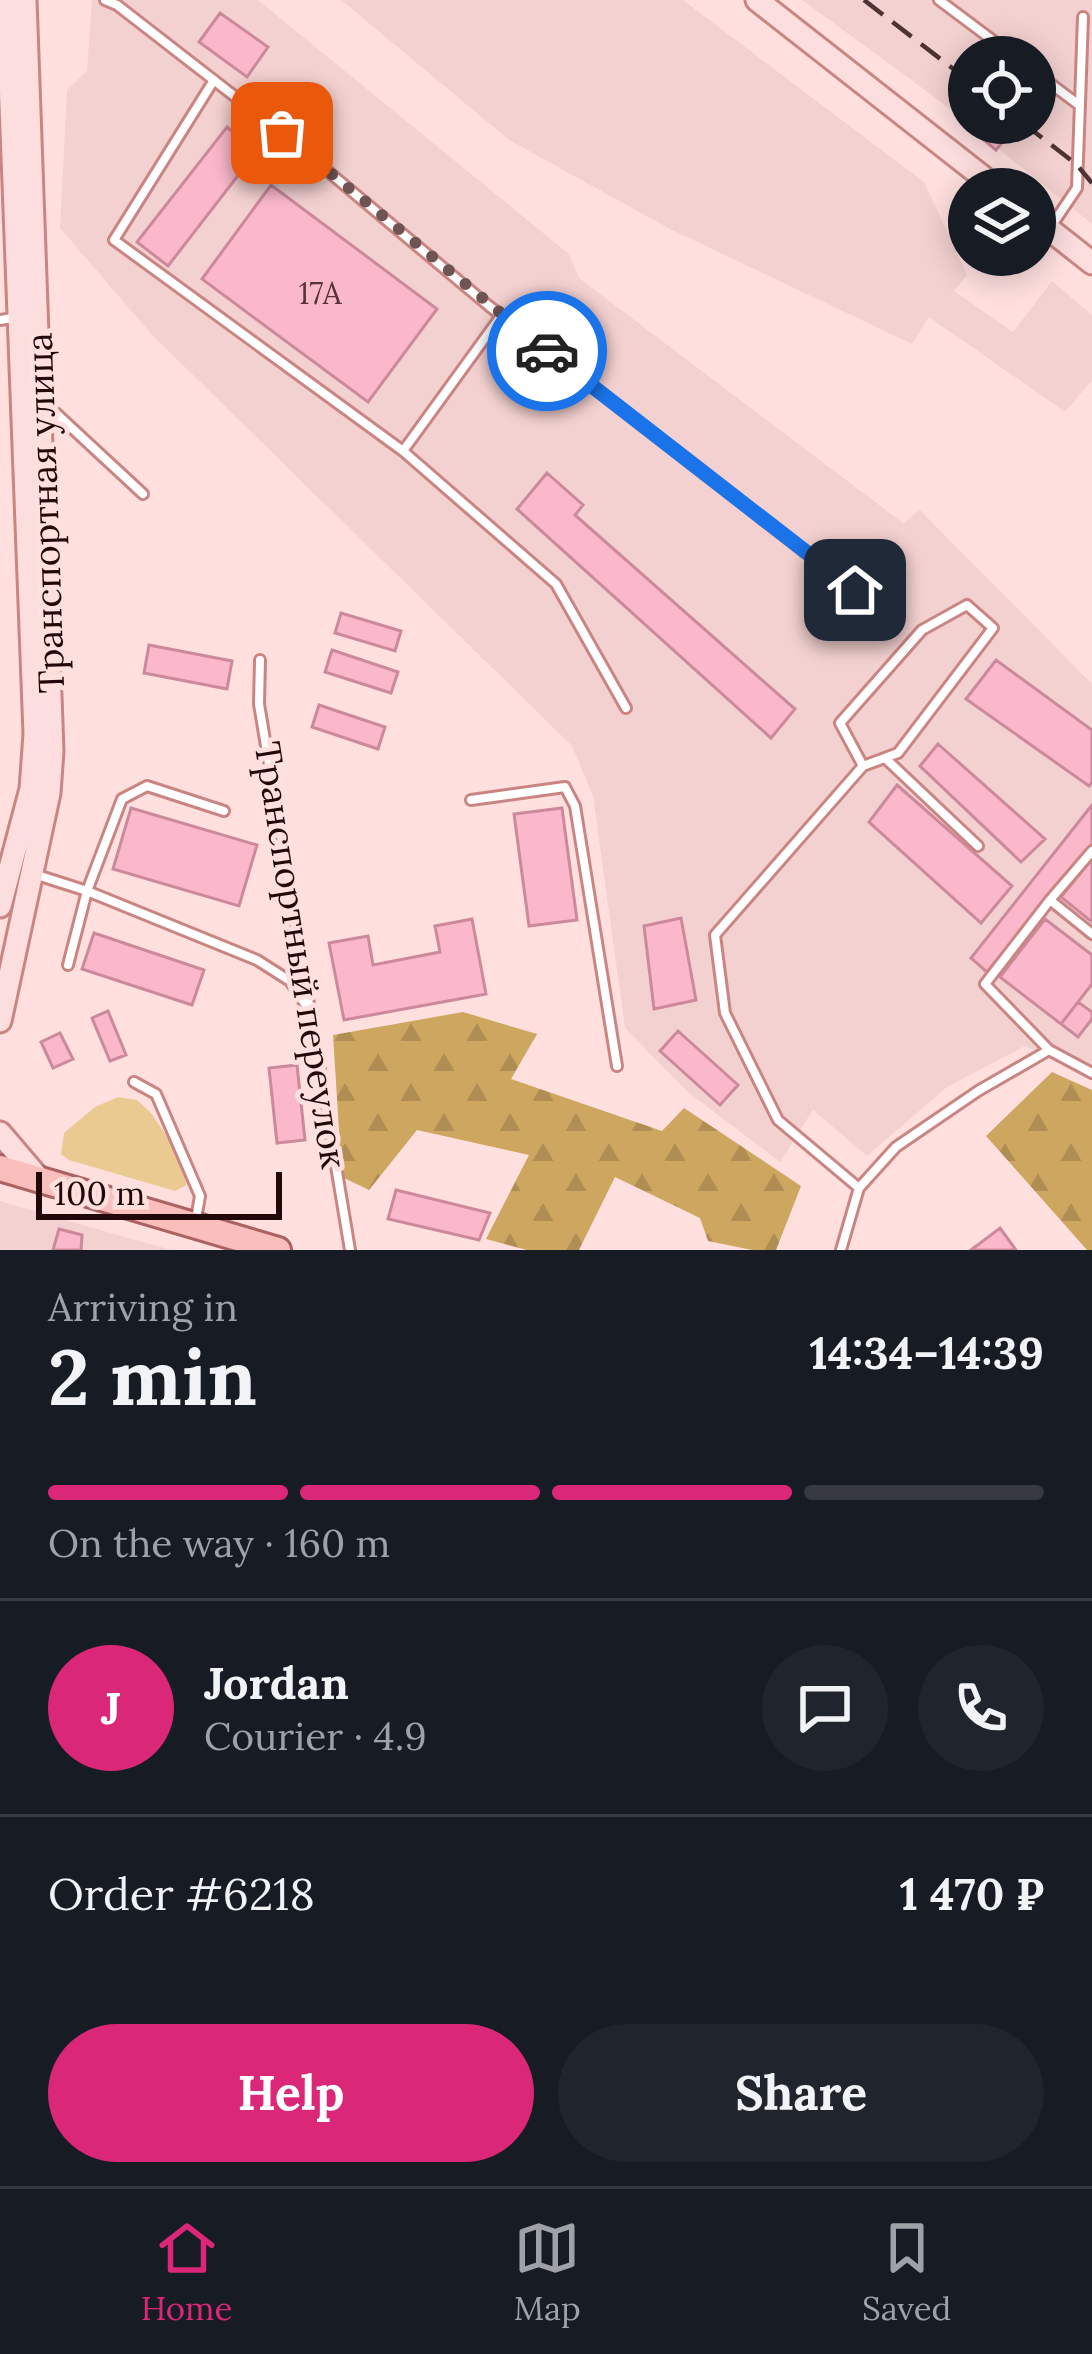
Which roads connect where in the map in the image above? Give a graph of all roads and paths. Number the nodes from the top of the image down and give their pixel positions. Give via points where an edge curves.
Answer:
1 (8, 0) edge
2 (25, 0) edge
3 (105, 0) edge
4 (757, 0) edge
5 (939, 0) edge
6 (1083, 16) dead end
7 (987, 36) edge
8 (214, 80) junction
9 (1056, 88) edge
10 (1080, 106) junction
11 (971, 168) edge
12 (1056, 210) edge
13 (1056, 235) edge
14 (1092, 263) edge
15 (501, 316) junction
16 (10, 318) edge
17 (32, 398) junction
18 (403, 451) junction
19 (143, 494) dead end
20 (855, 590) dead end
21 (260, 660) dead end
22 (626, 707) dead end
23 (885, 758) junction
24 (862, 766) junction
25 (471, 800) dead end
26 (224, 811) dead end
27 (978, 846) dead end
28 (1092, 851) edge
29 (33, 874) junction
30 (87, 891) junction
31 (1049, 900) junction
32 (0, 906) edge
33 (1092, 934) edge
34 (68, 964) dead end
35 (311, 1013) junction
36 (0, 1021) edge
37 (1049, 1050) junction
38 (616, 1066) dead end
39 (1092, 1072) edge
40 (134, 1082) dead end
41 (0, 1133) edge
42 (0, 1168) edge
43 (41, 1181) junction
44 (859, 1188) junction
45 (195, 1226) junction
46 (278, 1250) edge
47 (350, 1250) edge
48 (841, 1250) edge

1 - 16 main road, Транспортная улица
2 - 17 main road, Транспортная улица
3 - 8 lane
4 - 11 main road
5 - 7 lane
6 - 10 lane
8 - 15 lane
8 - 18 lane via 114,240
9 - 10 lane
10 - 12 lane via 1077,188
13 - 14 main road
15 - 18 lane
15 - 20 lane
16 - 17 main road, Транспортная улица
17 - 19 lane
17 - 29 main road, Транспортная улица via 52,751
17 - 32 main road, Транспортная улица via 34,770
18 - 22 lane via 556,584
21 - 35 lane, Транспортный переулок via 259,704
23 - 24 lane
23 - 24 lane via 898,753 993,628 967,605 922,630 840,723
23 - 27 lane
24 - 44 lane via 715,935 725,1013 778,1120
25 - 38 lane via 565,788 575,806
26 - 30 lane via 147,786 122,799
28 - 31 lane
29 - 30 lane
29 - 36 main road, Транспортная улица
30 - 34 lane
30 - 35 lane via 256,960 290,981
31 - 33 lane
31 - 37 lane via 985,984
35 - 47 lane, Транспортный переулок
37 - 39 lane
37 - 44 lane via 896,1147
40 - 45 lane via 156,1094 200,1196
41 - 43 main road
42 - 43 main road
43 - 45 main road
44 - 48 lane
45 - 46 main road

